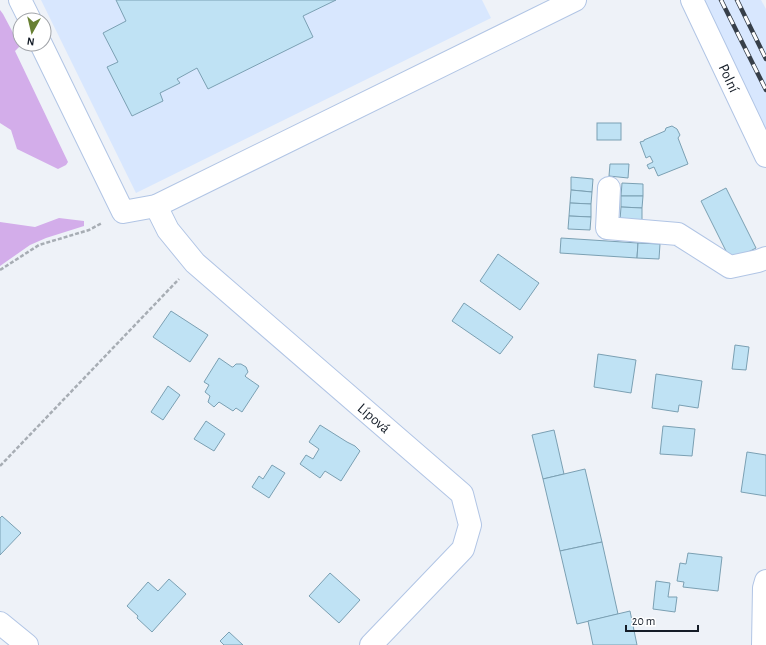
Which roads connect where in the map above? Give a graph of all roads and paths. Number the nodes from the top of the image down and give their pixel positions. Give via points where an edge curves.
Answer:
1 (20, 0) edge
2 (575, 0) edge
3 (692, 0) edge
4 (26, 12) edge
5 (45, 52) edge
6 (766, 156) edge
7 (609, 188) dead end
8 (156, 206) junction
9 (123, 212) junction
10 (766, 258) edge
11 (195, 263) junction
12 (0, 270) edge
13 (0, 466) edge
14 (766, 582) edge
15 (0, 623) edge
16 (27, 645) edge
17 (372, 645) edge
18 (763, 645) edge

1 - 4 street
2 - 8 street
3 - 6 street, Polní
5 - 9 street
7 - 10 street via 607,228 678,234 730,267
8 - 9 street
8 - 11 street, Lípová via 168,230
9 - 12 path via 89,230 39,245
11 - 13 path
11 - 17 street, Lípová via 462,494 470,525 463,549
14 - 18 street
15 - 16 street

